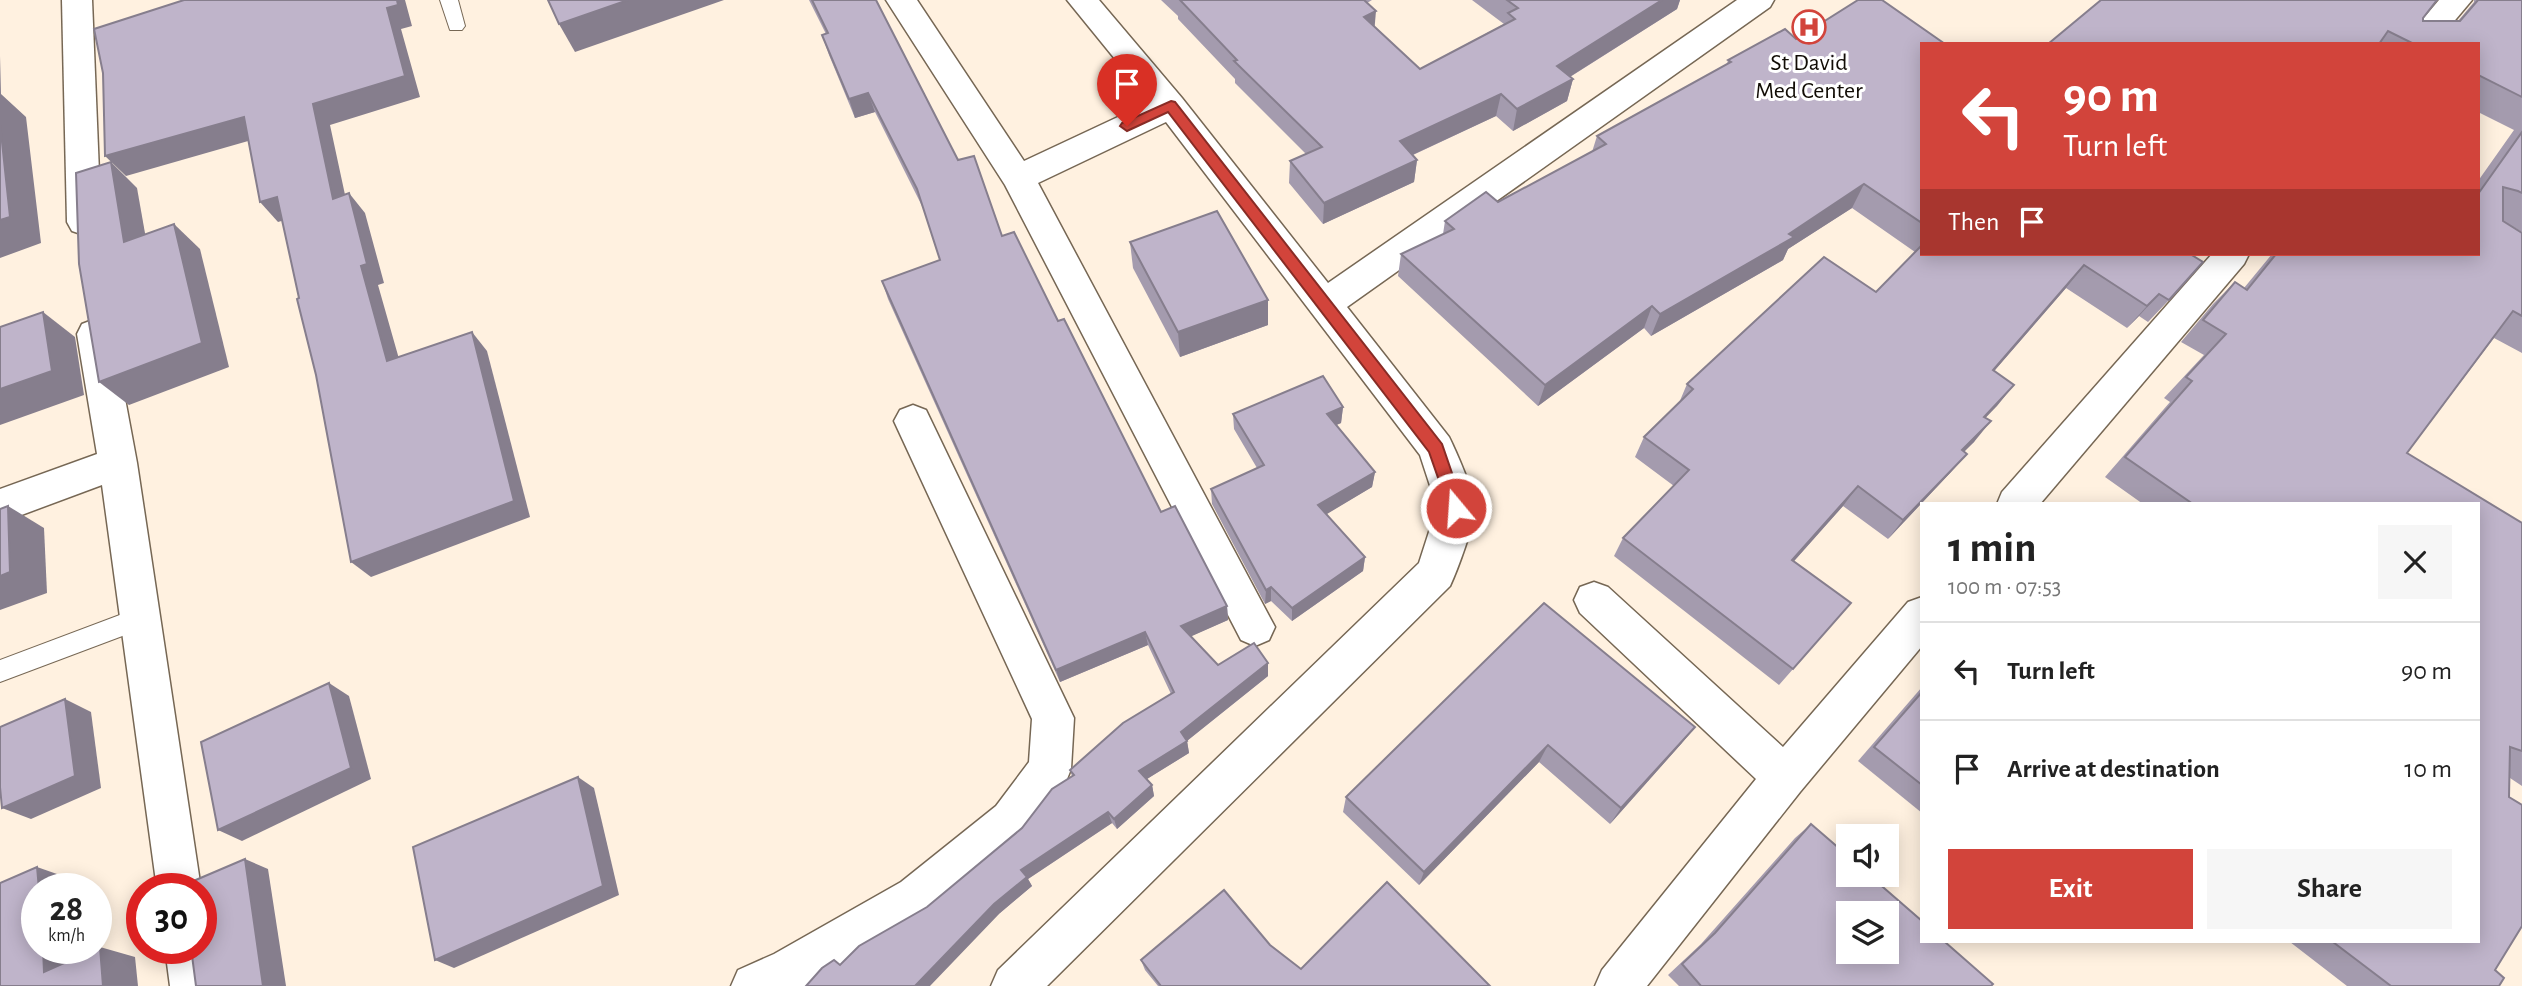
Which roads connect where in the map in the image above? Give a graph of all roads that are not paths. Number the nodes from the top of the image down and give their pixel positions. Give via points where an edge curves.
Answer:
1 (76, 0) edge
2 (449, 0) edge
3 (901, 0) edge
4 (1082, 0) edge
5 (2457, 0) edge
6 (1756, 1) edge
7 (457, 26) dead end
8 (2419, 42) edge
9 (1171, 106) junction
10 (1018, 178) junction
11 (86, 250) edge
12 (2230, 256) edge
13 (89, 302) edge
14 (1326, 303) junction
15 (914, 421) dead end
16 (118, 464) junction
17 (2029, 500) edge
18 (0, 506) edge
19 (1594, 600) dead end
20 (1920, 617) edge
21 (141, 618) junction
22 (1255, 626) dead end
23 (0, 671) edge
24 (1785, 777) junction
25 (177, 873) edge
26 (190, 964) edge
27 (193, 986) edge
28 (754, 986) edge
29 (1014, 986) edge
30 (1618, 986) edge

1 - 11 street
2 - 7 lane
3 - 10 street
4 - 9 street
5 - 8 street
6 - 14 street
9 - 10 street
9 - 14 street
10 - 22 street
12 - 17 street
13 - 16 street
14 - 29 street via 1436,449 1456,508 1436,573
15 - 28 street via 1053,718 1050,769 1011,821 917,898
16 - 18 street
16 - 21 street
19 - 24 street
20 - 24 street
21 - 23 lane
21 - 25 street
24 - 30 street
26 - 27 street

